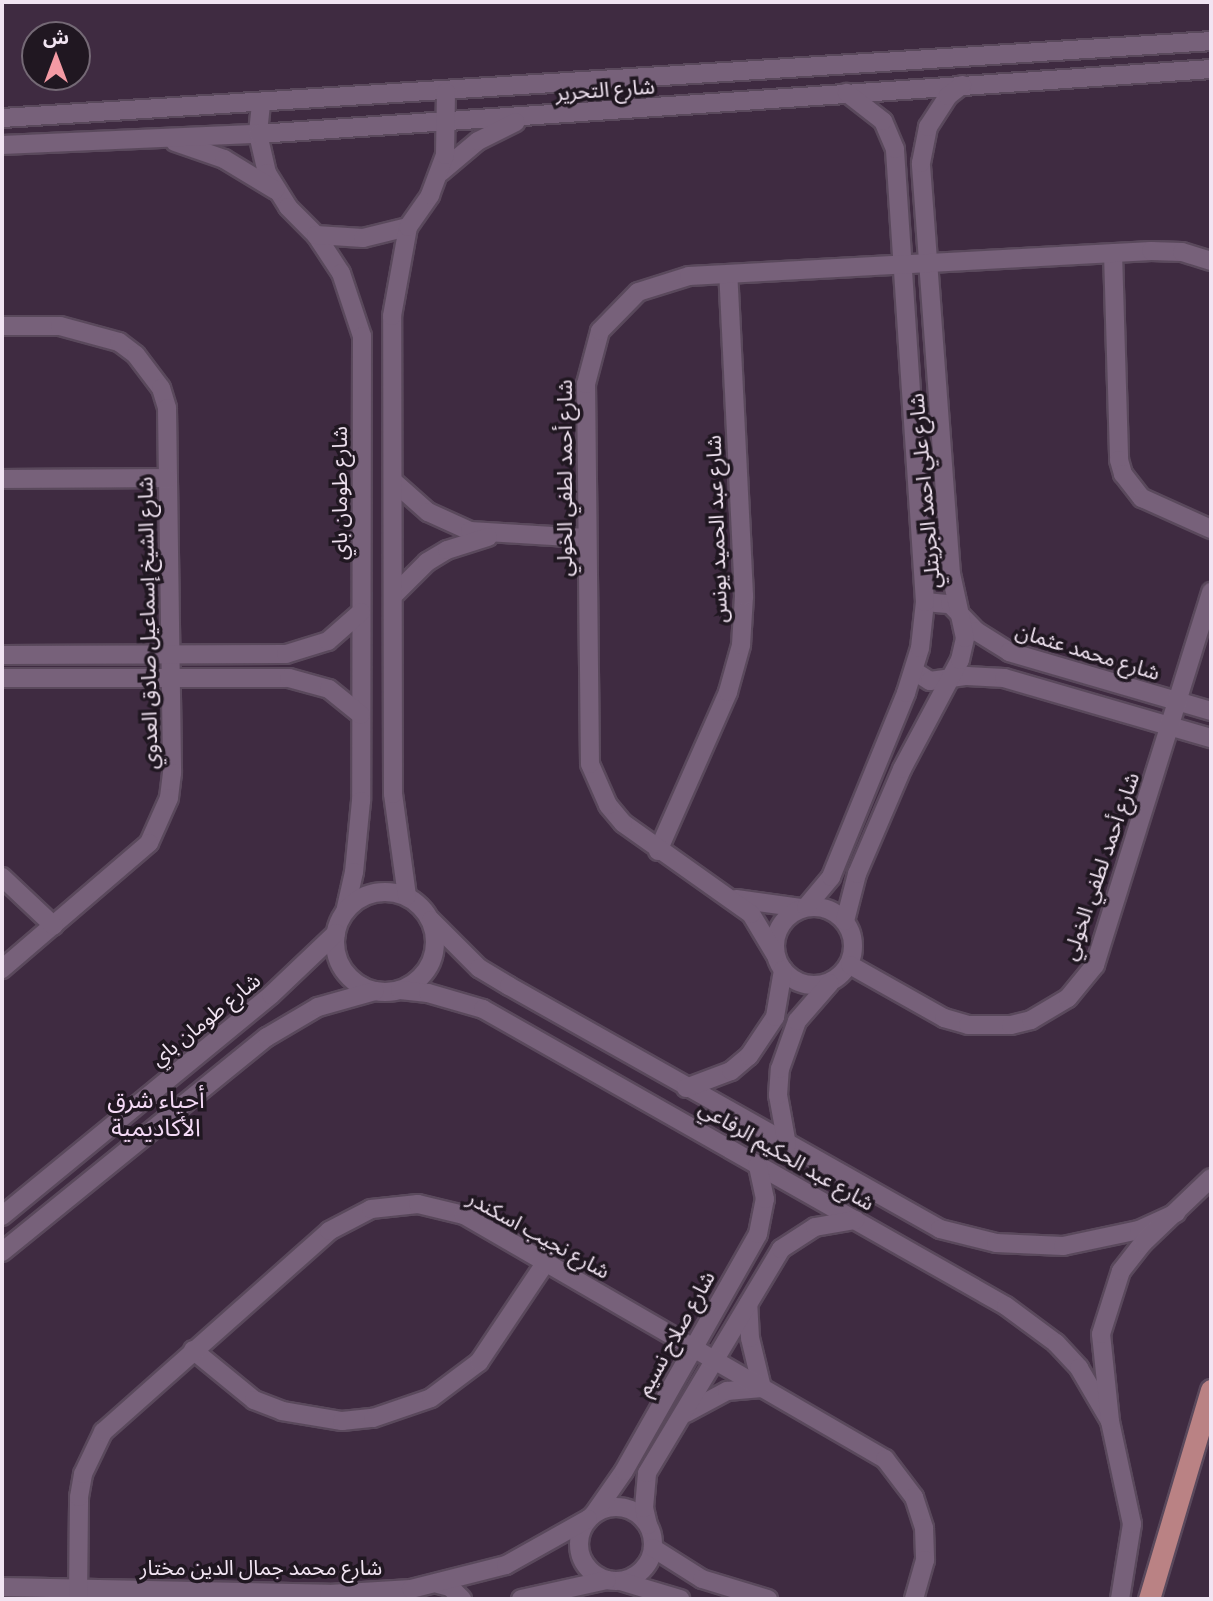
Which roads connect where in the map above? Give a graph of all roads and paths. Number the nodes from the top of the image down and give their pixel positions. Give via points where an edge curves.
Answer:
1 (1211, 41) edge
2 (1211, 69) edge
3 (961, 85) junction
4 (446, 92) junction
5 (847, 93) junction
6 (261, 104) junction
7 (528, 117) junction
8 (2, 118) edge
9 (449, 122) junction
10 (258, 134) junction
11 (165, 139) junction
12 (2, 145) edge
13 (441, 172) junction
14 (275, 190) junction
15 (408, 227) junction
16 (316, 235) junction
17 (1113, 253) junction
18 (1211, 261) edge
19 (928, 263) junction
20 (903, 264) junction
21 (728, 274) junction
22 (2, 326) edge
23 (168, 478) junction
24 (2, 479) edge
25 (393, 481) junction
26 (1211, 529) edge
27 (493, 536) junction
28 (586, 538) junction
29 (1211, 592) edge
30 (393, 596) junction
31 (925, 602) junction
32 (361, 612) junction
33 (963, 616) junction
34 (170, 654) junction
35 (2, 655) edge
36 (914, 671) junction
37 (2, 678) edge
38 (171, 678) junction
39 (949, 679) junction
40 (1178, 702) junction
41 (1211, 711) edge
42 (361, 715) junction
43 (1170, 726) junction
44 (1211, 738) edge
45 (658, 852) junction
46 (2, 877) edge
47 (407, 896) junction
48 (733, 898) junction
49 (804, 908) junction
50 (345, 912) junction
51 (431, 920) junction
52 (845, 921) junction
53 (54, 926) junction
54 (336, 933) junction
55 (779, 962) junction
56 (849, 965) junction
57 (2, 969) edge
58 (831, 982) junction
59 (400, 990) junction
60 (375, 991) junction
61 (686, 1087) junction
62 (787, 1145) junction
63 (758, 1165) junction
64 (1211, 1178) edge
65 (1176, 1213) junction
66 (2, 1216) edge
67 (855, 1220) junction
68 (2, 1252) edge
69 (546, 1262) junction
70 (748, 1304) junction
71 (693, 1348) junction
72 (193, 1350) junction
73 (715, 1360) junction
74 (762, 1388) junction
75 (1211, 1390) edge
76 (681, 1417) junction
77 (1110, 1421) junction
78 (591, 1516) junction
79 (648, 1525) junction
80 (653, 1548) junction
81 (919, 1580) junction
82 (614, 1581) junction
83 (438, 1584) junction
84 (2, 1587) edge
85 (78, 1594) edge
86 (326, 1597) edge
87 (462, 1599) edge
88 (522, 1599) edge
89 (680, 1599) edge
90 (768, 1599) edge
91 (901, 1599) edge
92 (914, 1599) edge
93 (924, 1599) edge
94 (1120, 1599) edge
95 (1149, 1599) edge

1 - 4 street, شارع التحرير
2 - 3 street, شارع التحرير
3 - 5 street, شارع التحرير
3 - 19 street, شارع علي احمد الجريتلي via 936,111 923,144
4 - 6 street, شارع التحرير
4 - 9 street
5 - 7 street, شارع التحرير
5 - 20 street, شارع علي احمد الجريتلي via 873,109 891,134
6 - 8 street, شارع التحرير
6 - 10 street, شارع طومان باي
7 - 9 street, شارع التحرير
7 - 13 street via 478,141
9 - 10 street, شارع التحرير
9 - 13 street
10 - 11 street, شارع التحرير
10 - 14 street, شارع طومان باي
11 - 12 street, شارع التحرير
11 - 14 street via 224,159
13 - 15 street via 421,213
14 - 16 street, شارع طومان باي
15 - 16 street via 363,238
15 - 25 street via 392,316
16 - 32 street, شارع طومان باي via 351,293 362,337
17 - 18 street, شارع أحمد لطفي الخولي via 1182,252
17 - 19 street, شارع أحمد لطفي الخولي
17 - 26 street via 1123,474 1142,498
19 - 20 street, شارع أحمد لطفي الخولي
19 - 33 street, شارع علي احمد الجريتلي via 951,574
20 - 21 street, شارع أحمد لطفي الخولي
20 - 31 street, شارع علي احمد الجريتلي
21 - 28 street, شارع أحمد لطفي الخولي via 654,284 624,302 600,331 586,384
21 - 45 street, شارع عبد الحميد يونس via 744,596 741,645 728,692
22 - 23 street, شارع الشيخ إسماعيل صادق العدوي via 86,331 119,342 136,355 156,379 167,408
23 - 24 street
23 - 34 street, شارع الشيخ إسماعيل صادق العدوي
25 - 27 street via 448,523
25 - 30 street
27 - 28 street
27 - 30 street via 470,541 427,562
28 - 45 street, شارع أحمد لطفي الخولي via 590,764 608,806
29 - 40 street, شارع أحمد لطفي الخولي
30 - 47 street via 393,794
31 - 33 street, شارع محمد عثمان via 950,604
31 - 36 street, شارع علي احمد الجريتلي
32 - 34 street via 328,641 308,649
32 - 42 street, شارع طومان باي
33 - 39 street, شارع علي احمد الجريتلي via 963,649
33 - 40 street, شارع محمد عثمان via 1009,652
34 - 35 street
34 - 38 street, شارع الشيخ إسماعيل صادق العدوي
36 - 39 street via 930,681
36 - 49 street, شارع علي احمد الجريتلي via 831,877
37 - 38 street
38 - 42 street via 310,681 347,700
38 - 53 street, شارع الشيخ إسماعيل صادق العدوي via 172,773 161,821 149,843
39 - 43 street via 1004,678
39 - 52 street, شارع علي احمد الجريتلي via 902,769 851,890
40 - 41 street, شارع محمد عثمان
40 - 43 street, شارع أحمد لطفي الخولي
42 - 50 street, شارع طومان باي via 358,836
43 - 44 street
43 - 56 street, شارع أحمد لطفي الخولي via 1095,965 1053,1009 1011,1026 968,1025 944,1018
45 - 48 street, شارع أحمد لطفي الخولي
46 - 53 street
47 - 50 street via 373,893
47 - 51 street
48 - 49 street, شارع أحمد لطفي الخولي
48 - 55 street, شارع أحمد لطفي الخولي via 751,914
49 - 52 street via 831,910
49 - 55 street via 780,926
50 - 54 street
51 - 59 street via 436,944 429,967
51 - 61 street, شارع عبد الحكيم الرفاعي via 479,968
52 - 56 street via 854,940
53 - 57 street, شارع الشيخ إسماعيل صادق العدوي
54 - 60 street via 344,970
54 - 66 street, شارع طومان باي via 271,995
55 - 58 street via 805,984
55 - 61 street via 775,1017 764,1038 731,1071
56 - 58 street
58 - 62 street via 805,1010 786,1044 778,1095
59 - 60 street
59 - 63 street, شارع عبد الحكيم الرفاعي via 447,997 483,1009
60 - 68 street via 318,1007 267,1037
61 - 62 street, شارع عبد الحكيم الرفاعي
62 - 65 street, شارع عبد الحكيم الرفاعي via 915,1219 996,1243 1096,1243
63 - 67 street, شارع عبد الحكيم الرفاعي
63 - 71 street, شارع صلاح نسيم via 765,1199 758,1234
64 - 65 street
65 - 77 street via 1121,1271 1109,1302 1101,1334
67 - 70 street via 825,1224 797,1237 781,1250
67 - 77 street, شارع عبد الحكيم الرفاعي via 1006,1306 1048,1337 1079,1368
69 - 71 street, شارع نجيب اسكندر
69 - 72 street, شارع نجيب اسكندر via 442,1208 418,1204 371,1209 329,1231
69 - 72 street via 498,1338 456,1382 412,1406 373,1418 342,1421 282,1411 254,1400
70 - 73 street
70 - 74 street via 750,1338
71 - 73 street, شارع نجيب اسكندر
71 - 78 street, شارع صلاح نسيم via 624,1471
72 - 85 street, شارع نجيب اسكندر via 120,1414 92,1452 79,1497
73 - 74 street, شارع نجيب اسكندر
73 - 76 street
74 - 76 street via 719,1394
74 - 81 street, شارع نجيب اسكندر via 885,1459 897,1471 914,1497 924,1528 925,1560
75 - 95 main road
76 - 79 street via 648,1473 644,1508
77 - 94 street via 1132,1524
78 - 79 street via 617,1507 629,1509
78 - 82 street via 579,1536 580,1555 591,1572
78 - 83 street, شارع محمد جمال الدين مختار via 528,1556
79 - 80 street
80 - 82 street via 639,1573
80 - 90 street via 702,1579
81 - 91 street
81 - 92 street, شارع نجيب اسكندر
81 - 93 street
82 - 88 street via 566,1586
82 - 89 street
83 - 86 street, شارع محمد جمال الدين مختار
83 - 87 street via 450,1587
84 - 85 street, شارع محمد جمال الدين مختار
85 - 86 street, شارع محمد جمال الدين مختار

